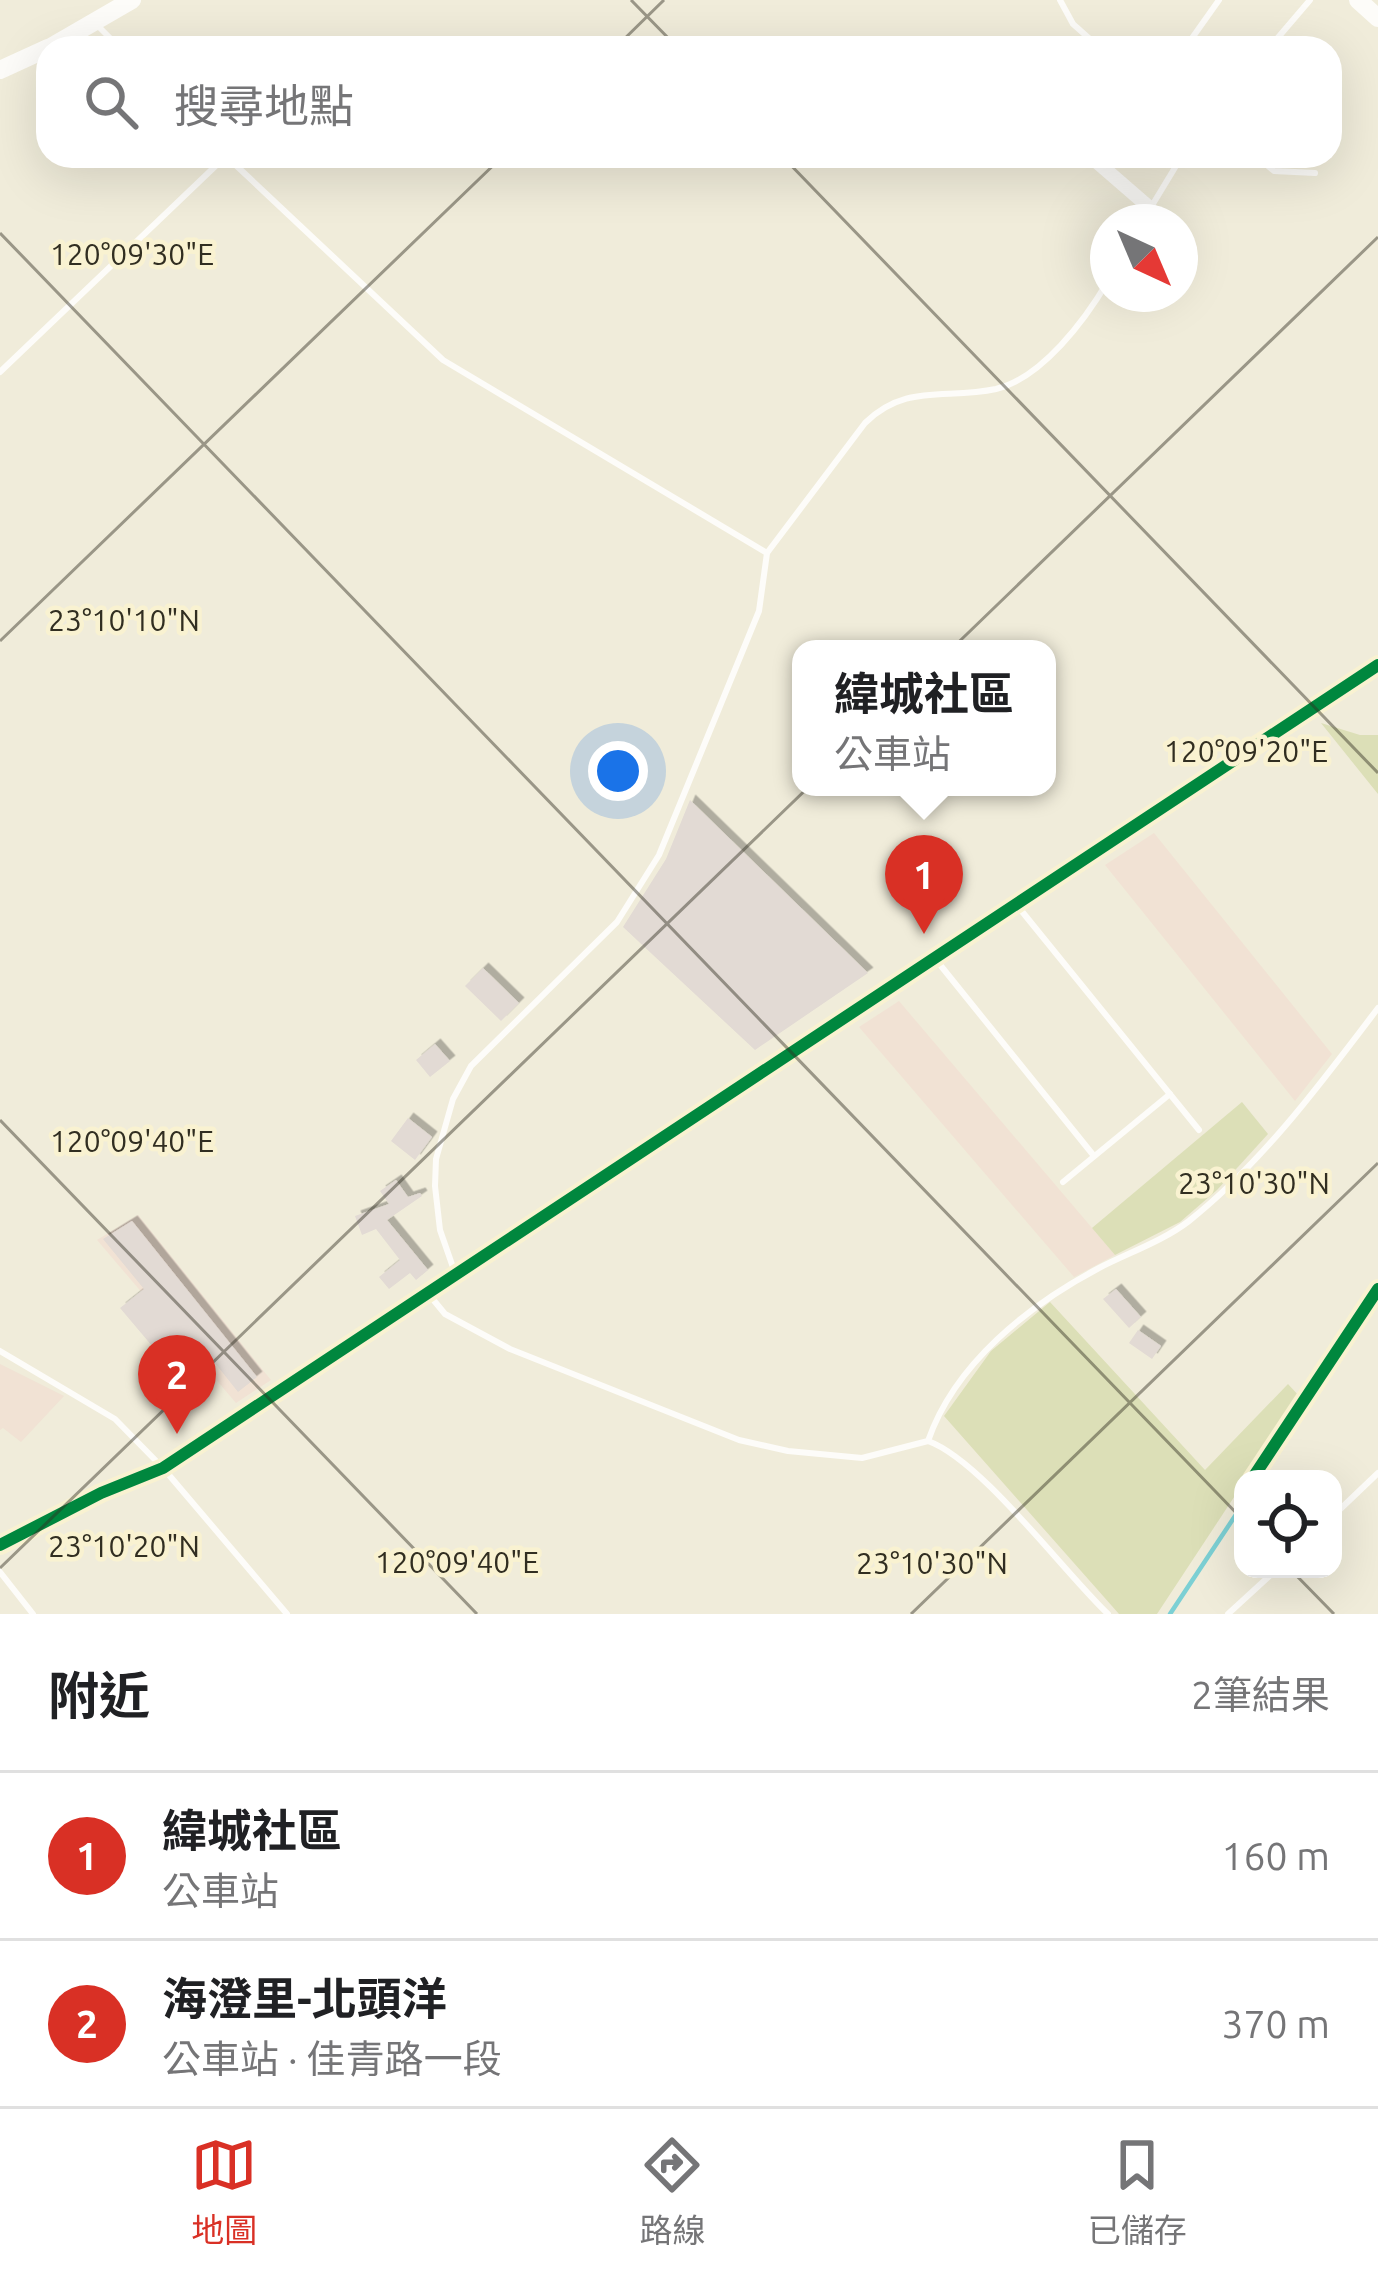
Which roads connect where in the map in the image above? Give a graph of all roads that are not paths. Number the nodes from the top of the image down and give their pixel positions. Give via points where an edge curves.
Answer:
1 (132, 0) edge
2 (1060, 0) edge
3 (1219, 0) edge
4 (1310, 0) edge
5 (1358, 0) edge
6 (1378, 18) edge
7 (96, 24) junction
8 (72, 36) edge
9 (108, 36) edge
10 (1086, 36) edge
11 (1194, 36) edge
12 (1279, 36) edge
13 (36, 54) edge
14 (0, 70) edge
15 (213, 168) edge
16 (239, 168) edge
17 (1101, 168) edge
18 (1175, 168) edge
19 (1270, 168) edge
20 (1315, 173) dead end
21 (1136, 204) edge
22 (1153, 204) edge
23 (1090, 303) edge
24 (0, 372) edge
25 (767, 553) junction
26 (1378, 665) edge
27 (1016, 904) junction
28 (935, 958) junction
29 (1378, 1008) edge
30 (1170, 1094) junction
31 (1199, 1130) dead end
32 (1094, 1156) junction
33 (1063, 1182) dead end
34 (457, 1276) junction
35 (428, 1295) junction
36 (0, 1351) edge
37 (928, 1441) junction
38 (163, 1468) junction
39 (1378, 1473) edge
40 (1342, 1507) edge
41 (0, 1545) edge
42 (0, 1572) edge
43 (1266, 1578) edge
44 (33, 1614) edge
45 (287, 1614) edge
46 (1108, 1614) edge
47 (1228, 1614) edge

1 - 7 street
2 - 10 lane
3 - 11 lane
4 - 12 lane
5 - 6 street
7 - 8 street
7 - 9 lane
13 - 14 street
15 - 24 lane
16 - 25 lane via 443,360
17 - 21 street
18 - 22 lane
19 - 20 lane
23 - 25 lane via 1034,370 1001,388 910,396 880,408
25 - 34 lane via 759,611 659,855 616,922 470,1066 453,1099 435,1186
26 - 27 street
27 - 28 street
27 - 30 lane
28 - 32 lane
28 - 34 street
29 - 37 lane via 1221,1194 1015,1324 965,1374
30 - 31 lane
30 - 32 lane
32 - 33 lane
34 - 35 street
35 - 37 lane via 510,1349 739,1440 862,1458
35 - 38 street
36 - 38 lane via 116,1419
37 - 46 lane via 972,1469
38 - 41 street
38 - 45 lane
39 - 40 lane
42 - 44 lane
43 - 47 lane

